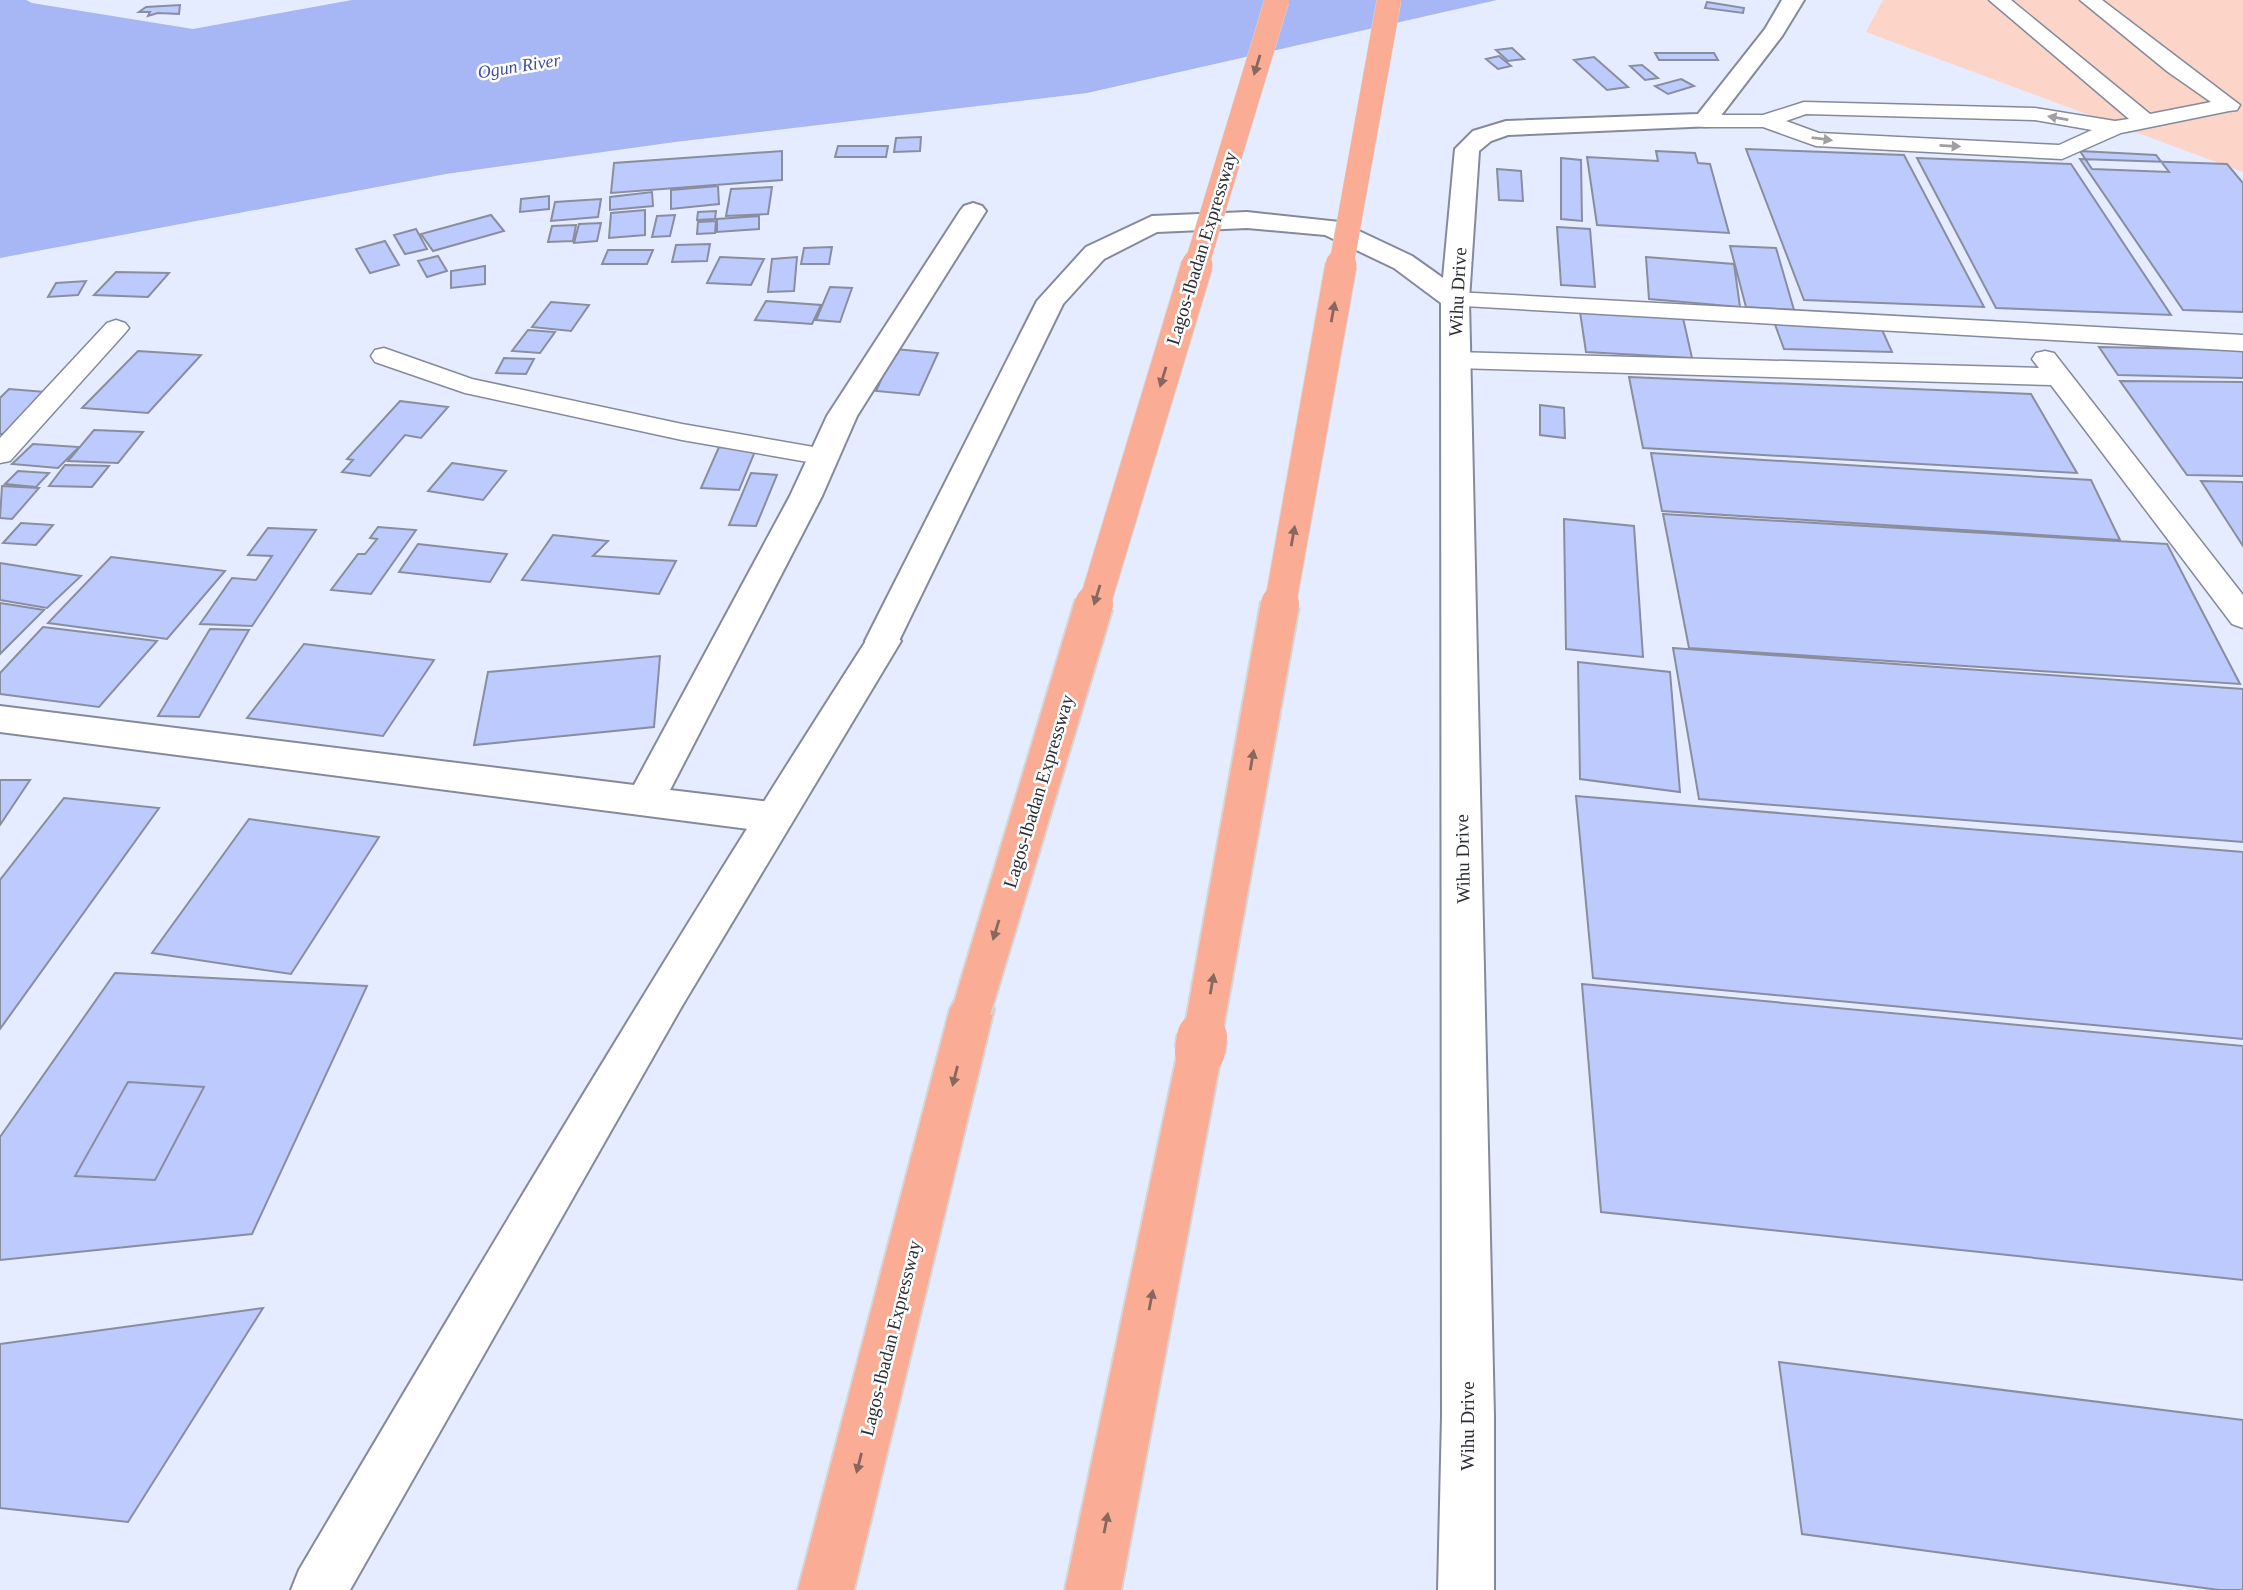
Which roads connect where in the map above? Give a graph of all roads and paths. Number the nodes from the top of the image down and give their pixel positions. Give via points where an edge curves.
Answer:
1 (1277, 0) edge
2 (1389, 0) edge
3 (1793, 0) edge
4 (1999, 0) edge
5 (2090, 0) edge
6 (2238, 106) edge
7 (1705, 121) junction
8 (1765, 121) junction
9 (2146, 122) junction
10 (2115, 128) junction
11 (973, 211) dead end
12 (1455, 300) junction
13 (116, 328) dead end
14 (2021, 329) junction
15 (2243, 343) edge
16 (383, 356) dead end
17 (1455, 360) junction
18 (2058, 377) junction
19 (0, 454) edge
20 (825, 457) junction
21 (2243, 617) edge
22 (0, 719) edge
23 (645, 801) junction
24 (771, 817) junction
25 (822, 1586) edge
26 (320, 1590) edge
27 (1093, 1590) edge
28 (1466, 1590) edge

1 -> 25 highway, Lagos-Ibadan Expressway, bridge via 972,1009
27 -> 2 highway, bridge via 1200,1051
3 - 7 street via 1782,24
4 - 9 lane
5 - 6 lane via 2175,68
6 - 9 lane
7 - 8 lane
7 - 12 street, Wihu Drive via 1506,128 1482,136 1467,149
10 -> 8 lane via 2035,114 1865,109 1804,108
8 -> 10 lane via 1816,139 2062,152
9 - 10 lane
11 - 20 street via 842,416
12 - 14 lane
12 - 17 street, Wihu Drive
12 - 24 street via 1403,262 1331,229 1247,220 1152,225 1094,253 1051,301 883,641
13 - 19 lane
14 - 15 lane
14 - 18 lane
16 - 20 lane via 465,385 682,432
17 - 18 lane
17 - 28 street, Wihu Drive via 1468,1416
18 - 21 lane
20 - 23 street
22 - 23 street
23 - 24 street
24 - 26 street via 619,1070

